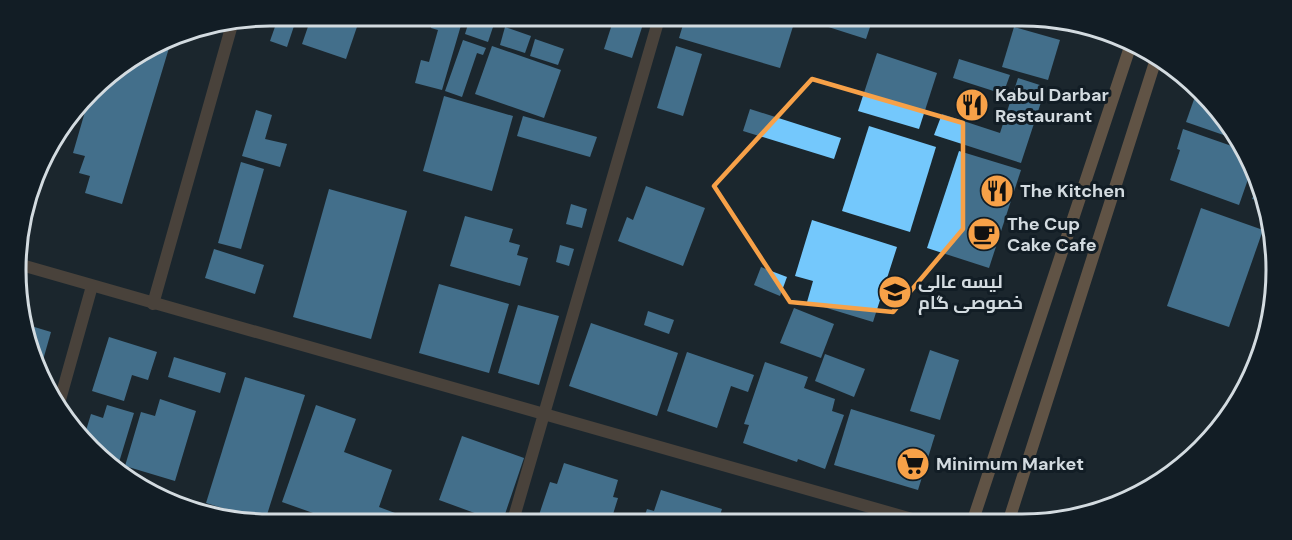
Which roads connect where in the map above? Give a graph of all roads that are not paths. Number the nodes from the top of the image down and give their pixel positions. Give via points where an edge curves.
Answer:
1 (657, 26) edge
2 (231, 29) edge
3 (1129, 50) edge
4 (1154, 65) edge
5 (26, 266) edge
6 (92, 286) junction
7 (153, 304) junction
8 (61, 397) edge
9 (542, 415) junction
10 (515, 514) edge
11 (894, 514) edge
12 (975, 514) edge
13 (1011, 514) edge

1 - 9 street
2 - 7 street
3 - 12 main road
4 - 13 main road
5 - 6 street
6 - 7 street
6 - 8 street
7 - 9 street
9 - 10 street
9 - 11 street

